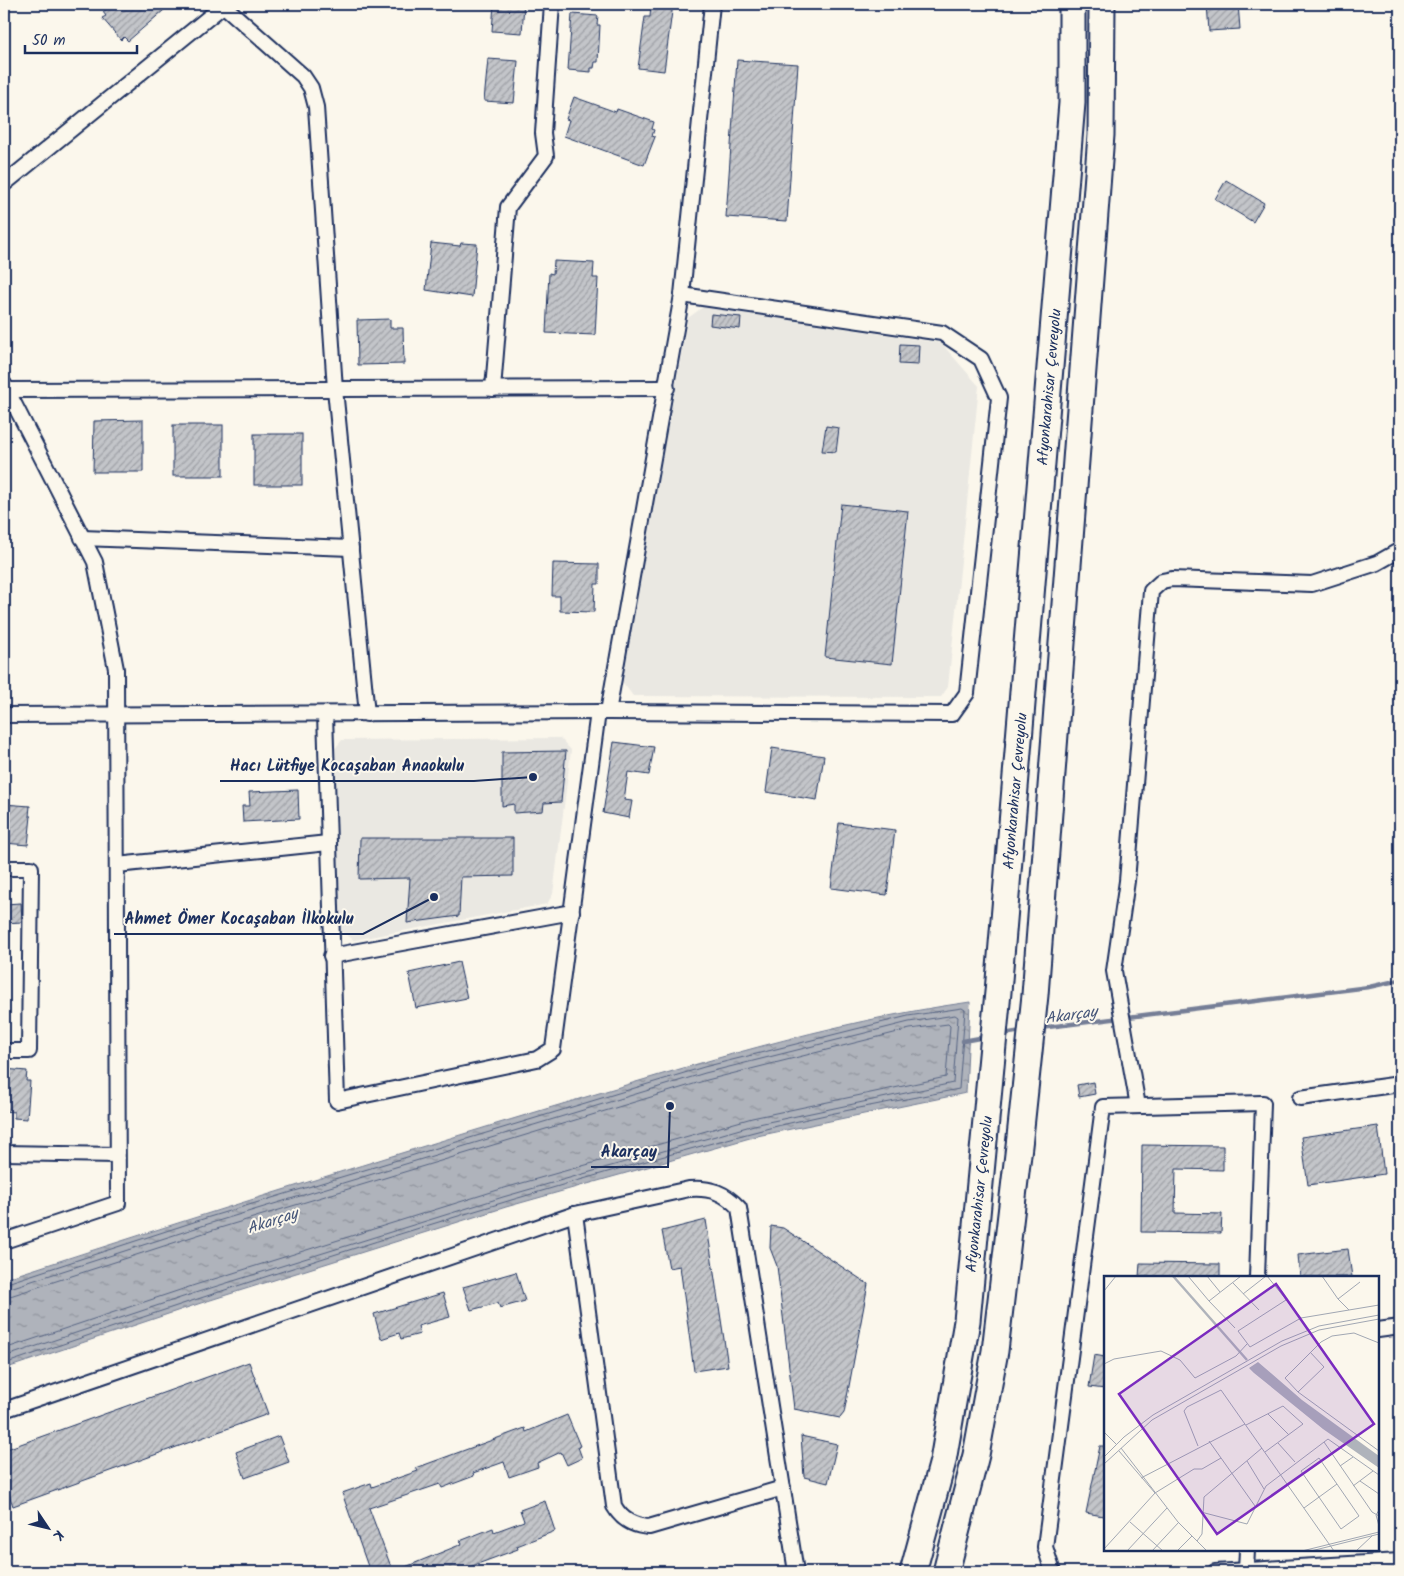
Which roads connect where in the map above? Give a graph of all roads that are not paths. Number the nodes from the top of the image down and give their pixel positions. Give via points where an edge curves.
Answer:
1 (223, 4) edge
2 (552, 4) edge
3 (712, 4) edge
4 (1072, 4) edge
5 (1102, 4) edge
6 (4, 184) edge
7 (682, 295) junction
8 (5, 387) edge
9 (666, 388) junction
10 (335, 389) junction
11 (492, 389) junction
12 (82, 538) junction
13 (351, 548) junction
14 (1400, 550) edge
15 (603, 712) junction
16 (325, 714) junction
17 (367, 714) junction
18 (4, 715) edge
19 (117, 715) junction
20 (328, 843) junction
21 (117, 866) junction
22 (4, 868) edge
23 (572, 912) junction
24 (331, 956) junction
25 (4, 1051) edge
26 (1400, 1084) edge
27 (1300, 1098) dead end
28 (1138, 1106) junction
29 (4, 1153) edge
30 (118, 1155) junction
31 (575, 1214) junction
32 (4, 1241) edge
33 (1257, 1276) edge
34 (1400, 1327) edge
35 (1379, 1330) edge
36 (4, 1410) edge
37 (783, 1488) junction
38 (1247, 1551) edge
39 (1400, 1561) edge
40 (1246, 1570) junction
41 (796, 1572) edge
42 (913, 1572) edge
43 (946, 1572) edge
44 (1053, 1572) edge
45 (1215, 1572) edge

1 - 6 street
1 - 10 street via 303,76 311,88 316,107
2 - 11 street via 543,133 546,156 508,207
3 - 7 street
4 - 42 highway, Afyonkarahisar Çevreyolu via 1072,103 984,1138 960,1368 943,1461
5 - 43 highway via 1101,135 1035,995 995,1351 976,1456
7 - 9 street
7 - 15 street via 942,333 981,359 999,398 967,693 952,714
8 - 10 street
8 - 12 street
9 - 11 street
9 - 15 street
10 - 11 street
10 - 13 street
12 - 13 street
12 - 19 street via 94,562 116,669
13 - 17 street
14 - 28 street via 1377,563 1312,584 1172,579 1162,580 1150,591 1127,881 1114,971
15 - 17 street
15 - 23 street
16 - 17 street
16 - 19 street
16 - 20 street
18 - 19 street
19 - 21 street
20 - 21 street
20 - 24 street
21 - 30 street
22 - 25 street via 31,868 29,1051
23 - 24 street
23 - 24 street via 555,1042 546,1055 337,1101
26 - 27 street
28 - 33 street via 1263,1103
28 - 44 street via 1103,1107 1045,1547
29 - 30 street
30 - 32 street via 118,1203
31 - 36 street
31 - 37 street via 699,1188 718,1192 739,1208
31 - 37 street via 614,1506 618,1512 628,1522 649,1527
34 - 35 street
37 - 41 street
38 - 40 street
39 - 40 street
40 - 45 street

